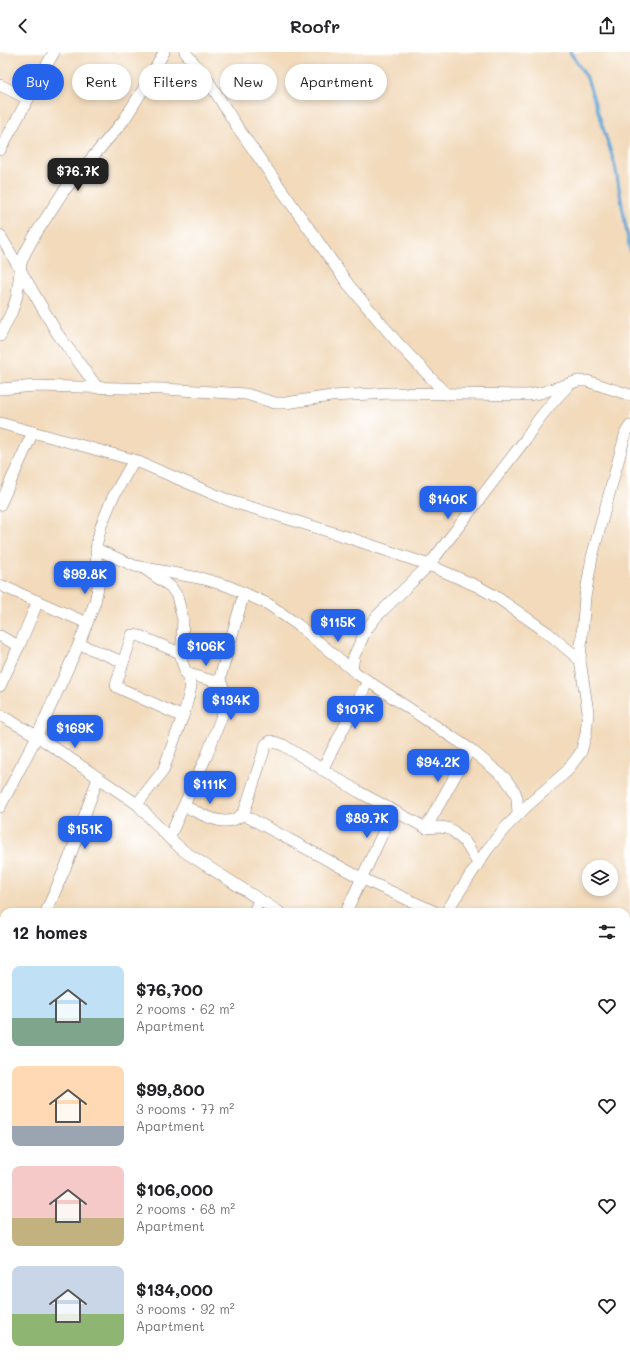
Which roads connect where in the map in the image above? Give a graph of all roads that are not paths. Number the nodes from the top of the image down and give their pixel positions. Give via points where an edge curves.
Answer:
1 (54, 52) edge
2 (164, 52) edge
3 (185, 52) edge
4 (47, 64) edge
5 (0, 85) edge
6 (12, 91) edge
7 (27, 100) edge
8 (0, 150) edge
9 (0, 235) edge
10 (20, 271) junction
11 (0, 336) edge
12 (571, 383) junction
13 (97, 387) junction
14 (0, 389) edge
15 (446, 394) junction
16 (630, 395) edge
17 (0, 423) edge
18 (630, 426) edge
19 (33, 432) junction
20 (134, 460) junction
21 (0, 505) edge
22 (96, 548) junction
23 (429, 565) junction
24 (141, 567) junction
25 (0, 585) edge
26 (244, 593) junction
27 (38, 601) junction
28 (87, 623) junction
29 (0, 636) edge
30 (79, 644) junction
31 (19, 646) junction
32 (180, 653) junction
33 (580, 660) junction
34 (123, 662) junction
35 (352, 670) junction
36 (185, 674) junction
37 (368, 681) junction
38 (220, 683) junction
39 (0, 686) edge
40 (0, 715) edge
41 (182, 717) junction
42 (37, 736) junction
43 (470, 749) junction
44 (322, 770) junction
45 (98, 778) junction
46 (137, 804) junction
47 (0, 806) edge
48 (184, 806) junction
49 (393, 811) junction
50 (242, 814) junction
51 (518, 814) junction
52 (426, 828) junction
53 (169, 838) junction
54 (478, 863) junction
55 (361, 878) junction
56 (259, 900) junction
57 (48, 908) edge
58 (256, 908) edge
59 (272, 908) edge
60 (348, 908) edge
61 (426, 908) edge
62 (449, 908) edge

1 - 4 street
2 - 10 street via 124,120 63,192 25,253
3 - 15 street via 207,79 238,128 348,284 396,341
5 - 6 street
7 - 8 street
9 - 10 street
10 - 11 street via 17,296
10 - 13 street via 57,333
12 - 15 street via 528,395
12 - 16 street via 594,382
12 - 23 street via 540,416 525,440
13 - 14 street via 36,386
13 - 15 street via 246,394 286,403 367,394
17 - 19 street
18 - 33 street via 626,432 592,557 585,597
19 - 20 street
19 - 21 street
20 - 22 street via 106,512
20 - 23 street via 230,501
22 - 24 street
22 - 28 street via 99,589
23 - 33 street via 465,580 498,598 548,633
23 - 35 street via 366,630 354,656
24 - 26 street via 204,579
24 - 32 street via 162,581 177,596 183,620
25 - 27 street
26 - 35 street via 268,604 298,625
26 - 38 street
27 - 28 street
27 - 31 street
28 - 30 street
29 - 31 street
30 - 34 street
30 - 42 street
31 - 39 street
32 - 34 street via 132,635
32 - 36 street
33 - 51 street via 588,712 581,752 567,771
34 - 41 street via 117,687
35 - 37 street
36 - 38 street
36 - 41 street via 191,687
37 - 43 street
37 - 44 street
38 - 48 street via 227,694 227,702
40 - 42 street
41 - 46 street via 163,771
42 - 45 street
42 - 47 street
43 - 51 street via 511,786 517,798
43 - 52 street
44 - 49 street
44 - 50 street via 283,745 267,742
45 - 46 street
45 - 57 street
46 - 53 street
48 - 50 street via 222,821 234,820
48 - 53 street
49 - 52 street
49 - 55 street
50 - 55 street
51 - 54 street
52 - 54 street via 440,827 453,831 465,842
53 - 56 street via 185,852
54 - 62 street
55 - 60 street
55 - 61 street
56 - 58 street
56 - 59 street

